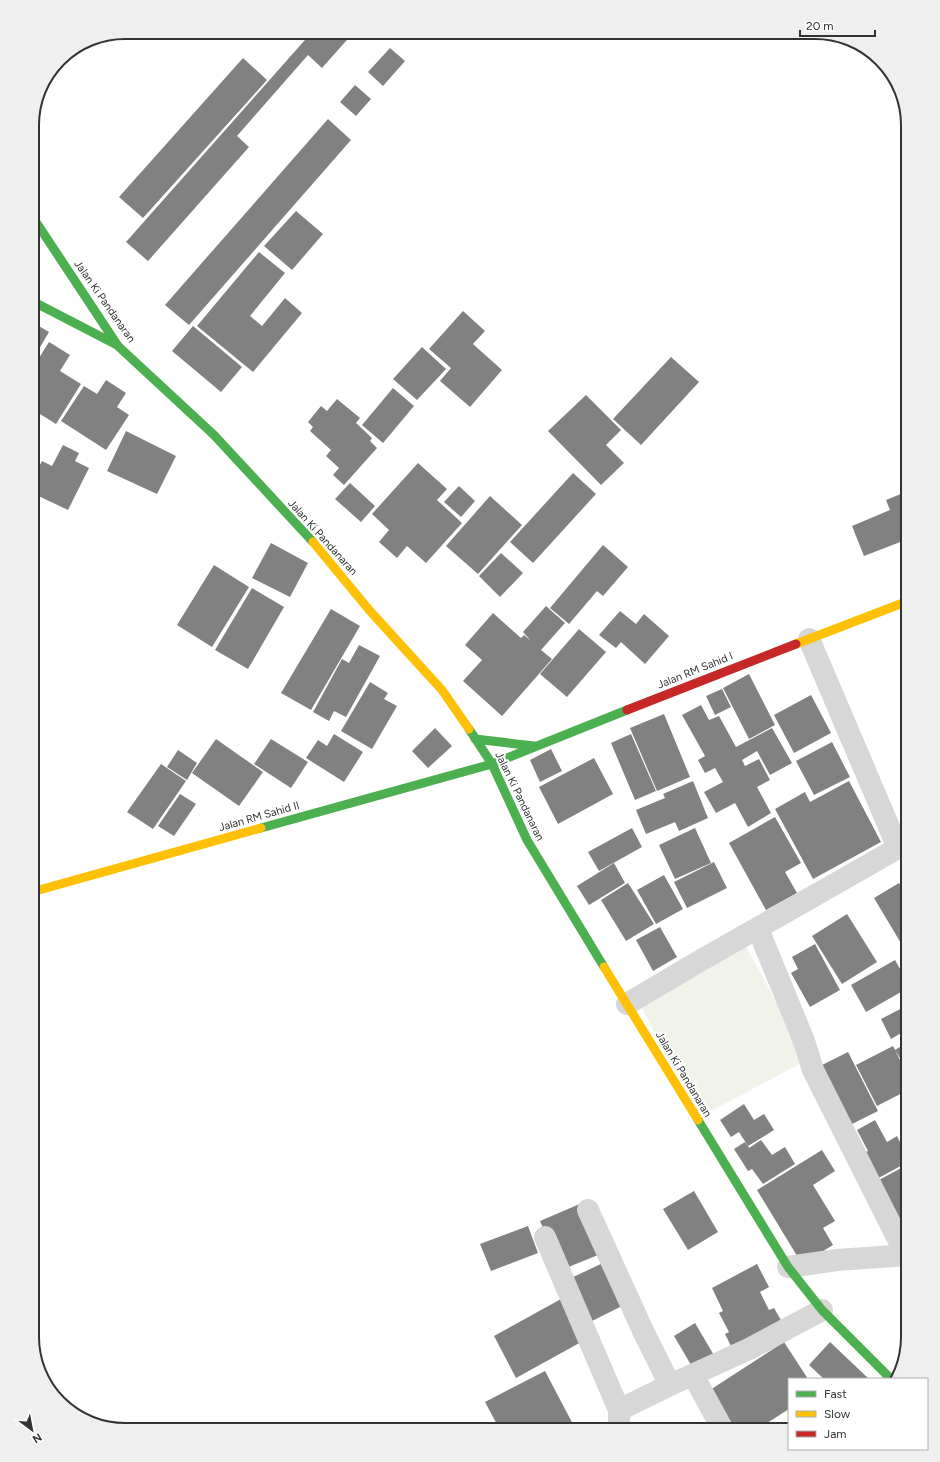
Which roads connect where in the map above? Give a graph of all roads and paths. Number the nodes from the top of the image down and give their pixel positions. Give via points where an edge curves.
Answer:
1 (39, 232) edge
2 (39, 305) edge
3 (118, 346) junction
4 (901, 604) edge
5 (809, 639) junction
6 (475, 739) junction
7 (537, 746) junction
8 (492, 764) junction
9 (901, 843) edge
10 (901, 848) edge
11 (39, 890) edge
12 (758, 929) junction
13 (627, 1004) junction
14 (588, 1210) dead end
15 (545, 1237) dead end
16 (901, 1243) edge
17 (901, 1255) edge
18 (788, 1267) junction
19 (822, 1310) junction
20 (693, 1375) junction
21 (890, 1378) edge
22 (670, 1385) junction
23 (619, 1420) edge
24 (719, 1423) edge

1 - 3 main road, Jalan Ki Pandanaran
2 - 3 main road
3 - 6 main road, Jalan Ki Pandanaran via 214,434 315,544 370,611 442,690
4 - 5 main road, Jalan RM Sahid I
5 - 7 main road, Jalan RM Sahid I
5 - 9 street
6 - 7 main road
6 - 8 main road, Jalan Ki Pandanaran
7 - 8 main road, Jalan RM Sahid I
8 - 11 main road, Jalan RM Sahid II
8 - 13 main road, Jalan Ki Pandanaran via 527,840
10 - 12 street
12 - 13 street
12 - 16 street via 804,1041 813,1070
13 - 18 main road, Jalan Ki Pandanaran
14 - 22 street
15 - 23 street
17 - 18 street
18 - 19 main road, Jalan Ki Pandanaran
19 - 20 street
19 - 21 main road, Jalan Ki Pandanaran
20 - 22 street
20 - 24 street
22 - 23 street

